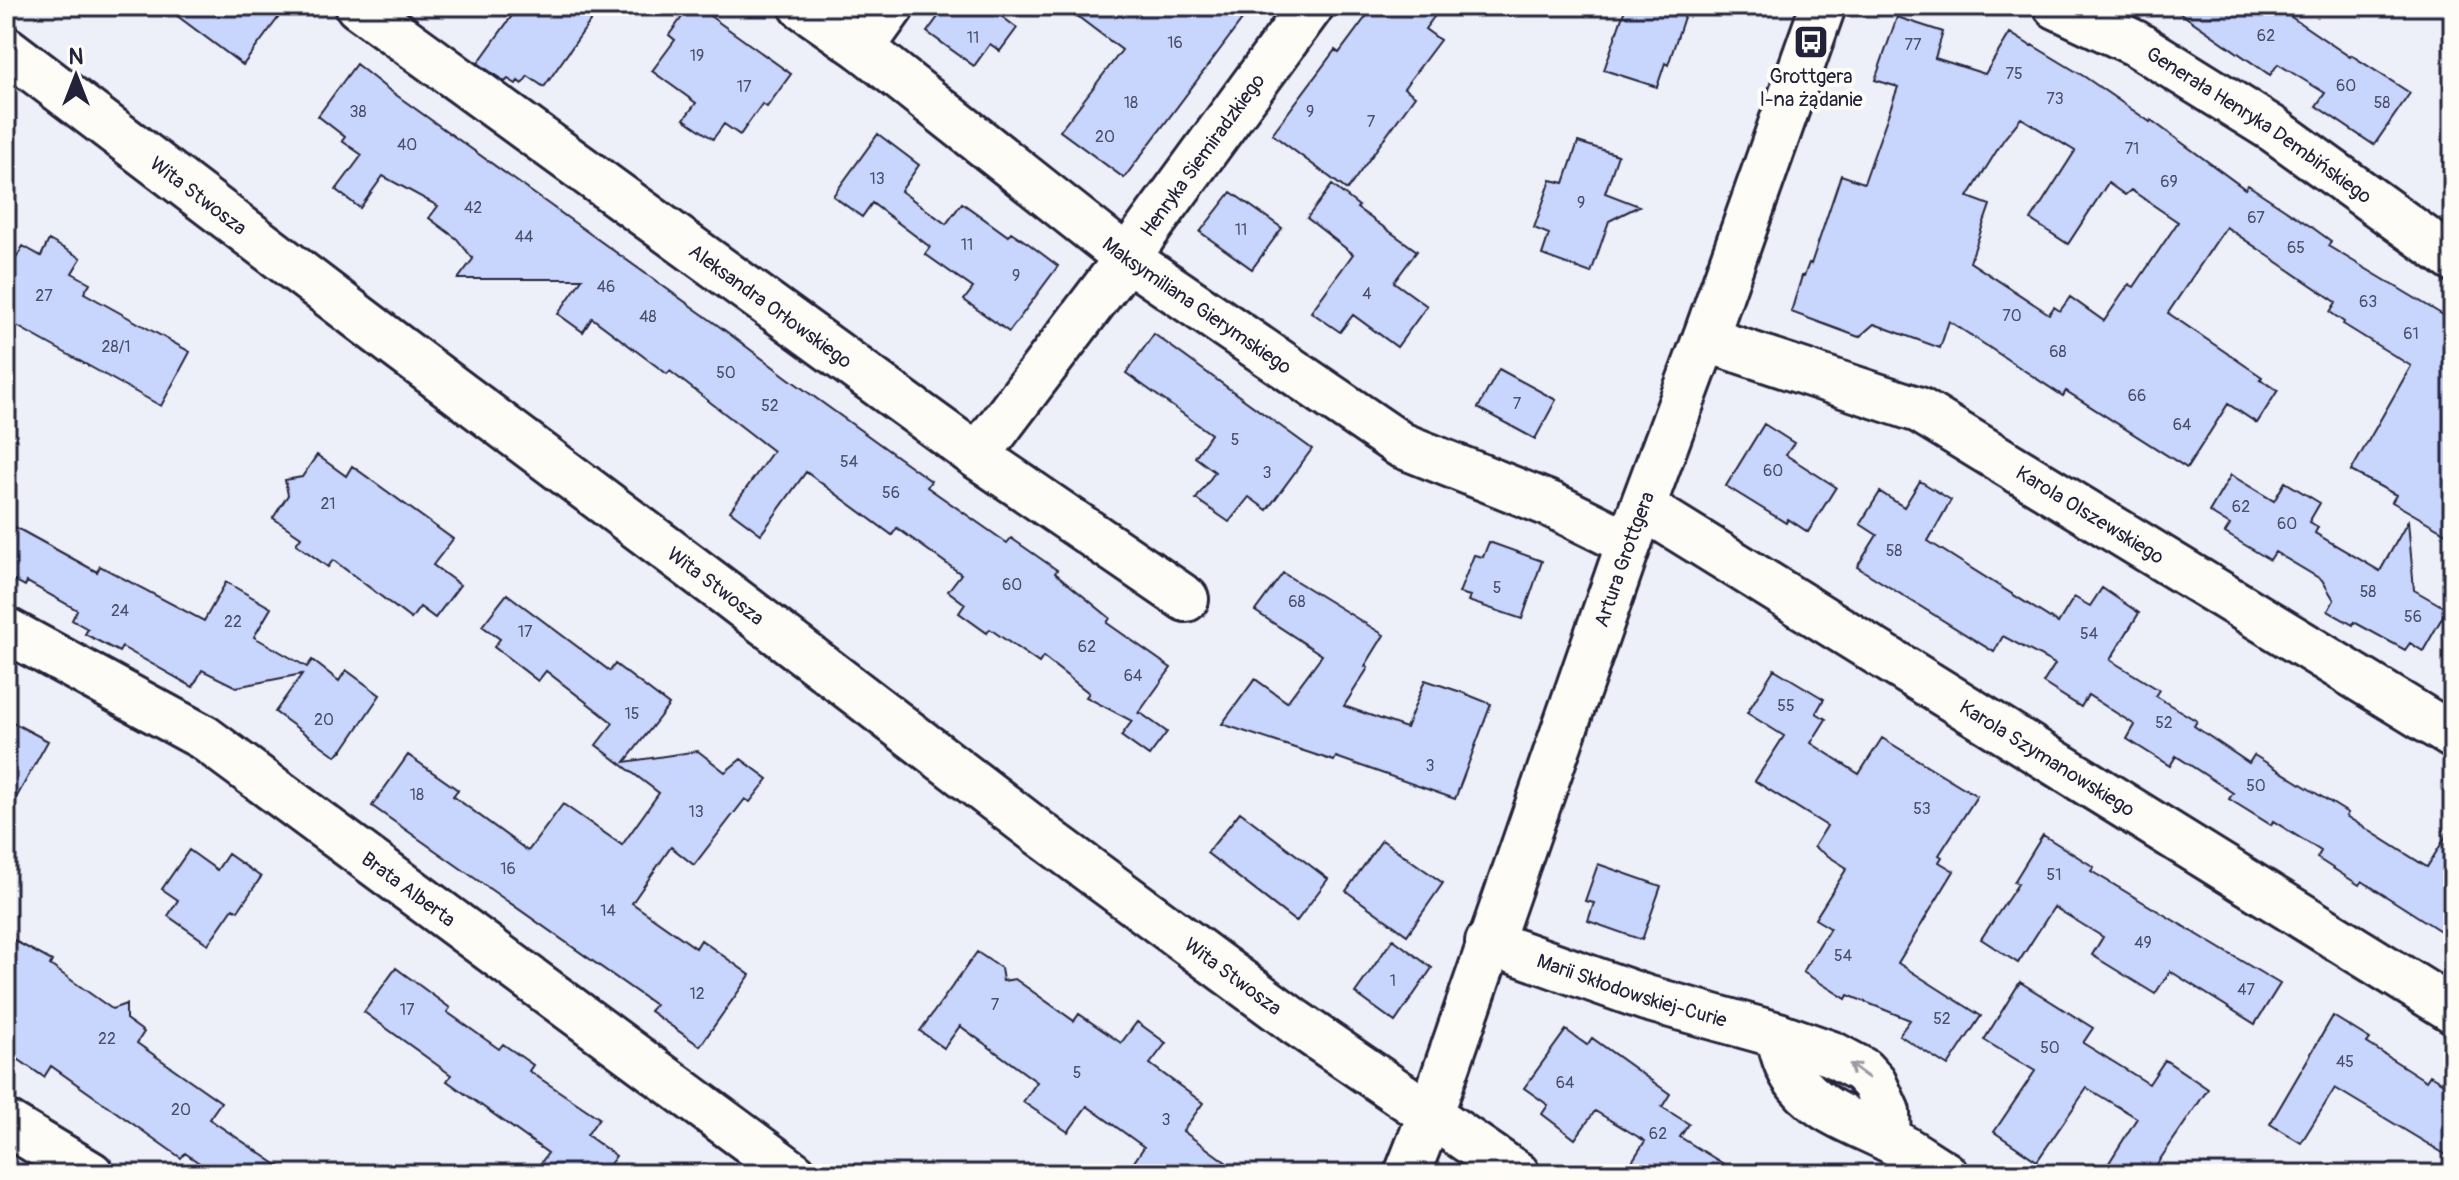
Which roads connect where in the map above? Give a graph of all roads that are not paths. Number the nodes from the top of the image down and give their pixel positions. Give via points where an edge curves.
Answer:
1 (358, 6) edge
2 (802, 6) edge
3 (892, 6) edge
4 (1311, 6) edge
5 (1823, 6) edge
6 (2056, 6) edge
7 (862, 48) junction
8 (6, 49) edge
9 (1127, 258) junction
10 (2453, 259) edge
11 (1705, 339) junction
12 (977, 456) junction
13 (1636, 525) junction
14 (1186, 599) dead end
15 (6, 630) edge
16 (2453, 736) edge
17 (1488, 942) junction
18 (2453, 1010) edge
19 (1431, 1113) junction
20 (6, 1123) edge
21 (91, 1174) edge
22 (794, 1174) edge
23 (1407, 1174) edge
24 (1517, 1174) edge
25 (1945, 1174) edge

1 - 12 street, Aleksandra Orłowskiego
2 - 7 street, Maksymiliana Gierymskiego
3 - 7 street
4 - 9 street, Henryka Siemiradzkiego
5 - 11 street, Artura Grottgera
6 - 10 street, Generała Henryka Dembińskiego via 2135,43 2261,121
7 - 9 street, Maksymiliana Gierymskiego
8 - 19 street, Wita Stwosza via 1038,832 1295,1022
9 - 12 street, Henryka Siemiradzkiego
9 - 13 street, Maksymiliana Gierymskiego via 1401,445 1552,505
11 - 13 street, Artura Grottgera
11 - 16 street, Karola Olszewskiego via 1919,410
12 - 14 street, Aleksandra Orłowskiego
13 - 17 street, Artura Grottgera
13 - 18 street, Karola Szymanowskiego
15 - 22 street, Brata Alberta via 203,737
17 - 19 street, Artura Grottgera
17 - 25 street, Marii Skłodowskiej-Curie via 1646,998 1778,1035 1789,1068 1804,1090 1845,1121 1888,1139
19 - 23 street, Artura Grottgera
19 - 24 street, Wita Stwosza
20 - 21 street

